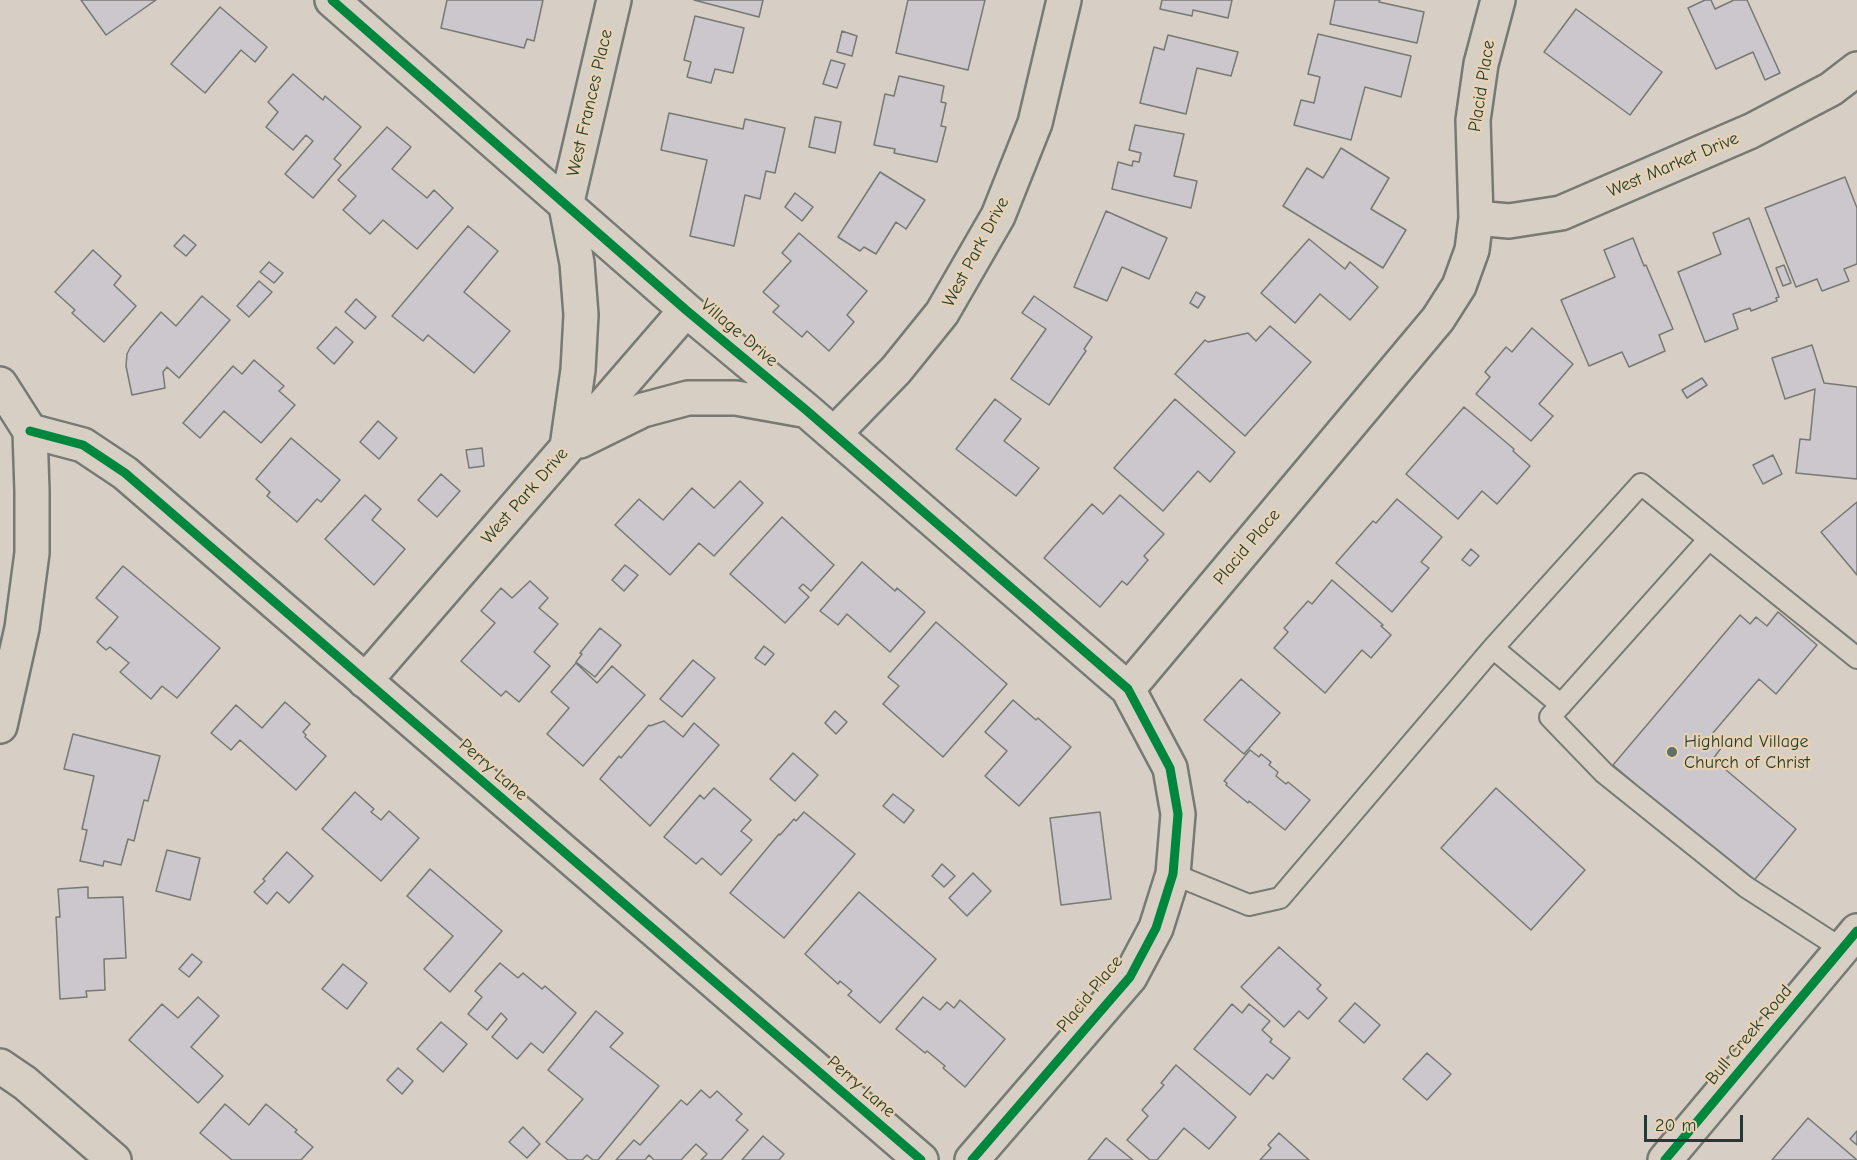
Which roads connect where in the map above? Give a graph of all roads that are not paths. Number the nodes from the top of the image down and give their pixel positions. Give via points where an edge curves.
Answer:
1 (332, 0) edge
2 (614, 0) edge
3 (1064, 0) edge
4 (1498, 0) edge
5 (1857, 69) edge
6 (566, 206) junction
7 (1476, 218) junction
8 (686, 310) junction
9 (0, 384) edge
10 (806, 410) junction
11 (30, 431) junction
12 (834, 434) junction
13 (567, 447) junction
14 (1709, 539) junction
15 (1493, 648) junction
16 (1857, 658) edge
17 (365, 681) junction
18 (1128, 689) junction
19 (1561, 705) junction
20 (0, 726) edge
21 (1173, 874) junction
22 (1849, 940) edge
23 (0, 1066) edge
24 (114, 1160) edge
25 (921, 1160) edge
26 (972, 1160) edge
27 (1665, 1160) edge

1 - 6 street, Village Drive
2 - 6 street, West Frances Place
3 - 12 street, West Park Drive via 1035,123 998,216 942,313 896,370
4 - 7 street, Placid Place via 1473,120
5 - 7 street, West Market Drive via 1831,89 1751,131 1561,213 1509,221
6 - 8 street, Village Drive
6 - 13 street via 577,263 581,315
7 - 18 street, Placid Place via 1472,250 1459,286 1438,319
8 - 10 street, Village Drive
8 - 13 street, West Park Drive
9 - 11 street
10 - 12 street, Village Drive
10 - 13 street via 736,398 688,398 643,410
11 - 17 street, Perry Lane via 83,445 125,473
11 - 20 street via 32,553 22,628
12 - 18 street, Village Drive
13 - 17 street, West Park Drive
14 - 15 lane via 1641,484
14 - 16 lane
14 - 19 lane
15 - 19 lane
15 - 21 lane via 1280,898 1249,905
17 - 25 street, Perry Lane
18 - 21 street, Placid Place via 1170,768 1178,814
19 - 22 lane via 1550,717 1604,773 1746,887
21 - 26 street, Placid Place via 1156,928 1130,977
22 - 27 street, Bull Creek Road
23 - 24 street

